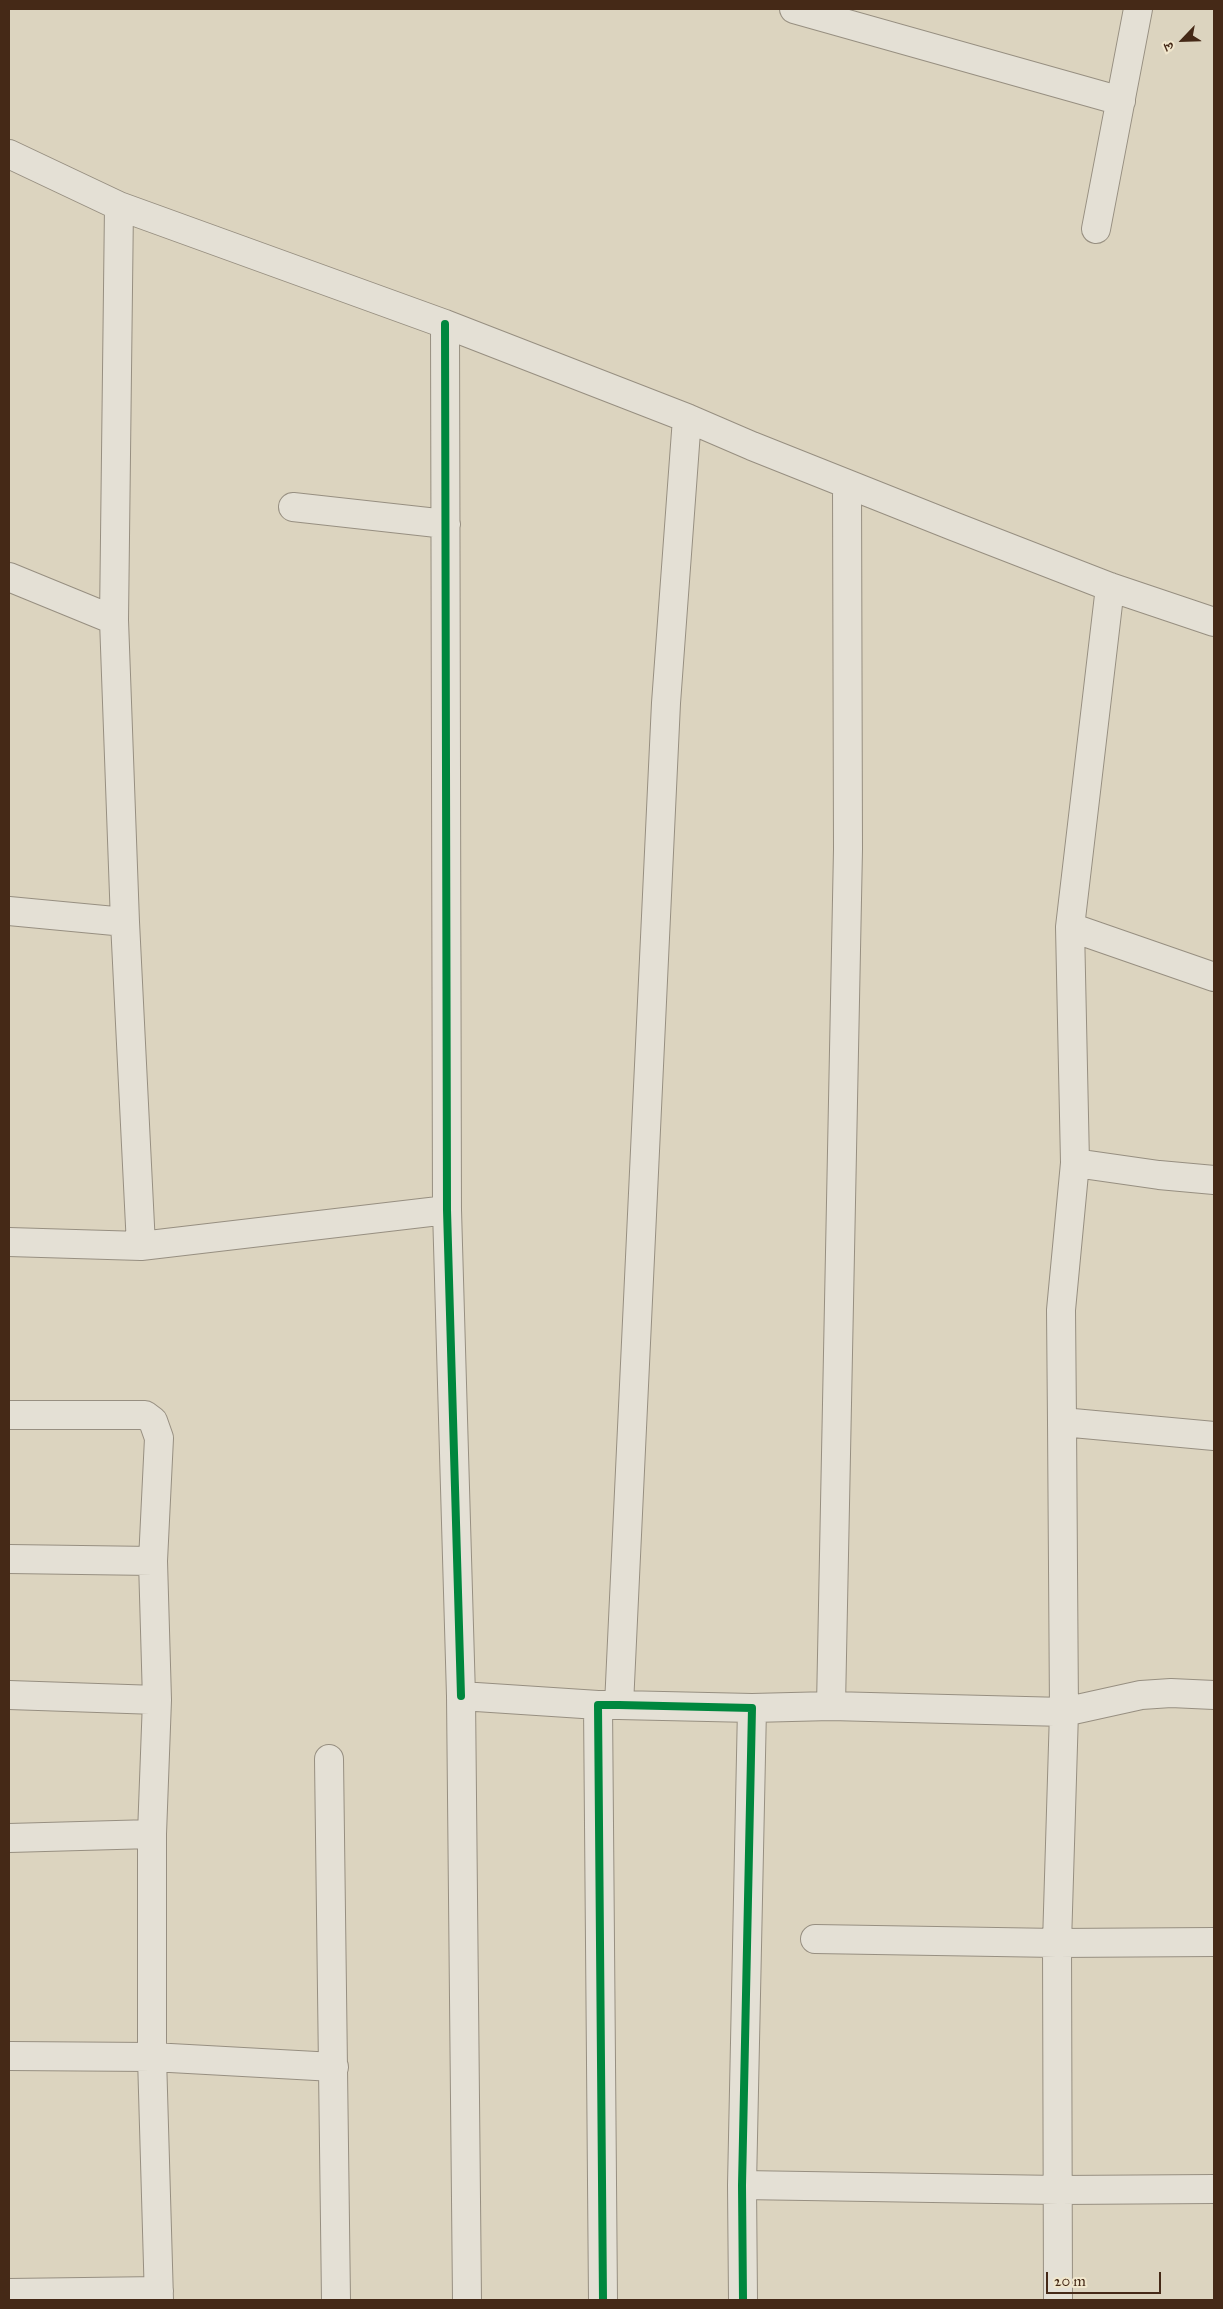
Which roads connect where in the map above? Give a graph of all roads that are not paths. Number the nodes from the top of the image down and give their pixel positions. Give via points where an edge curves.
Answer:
1 (794, 9) edge
2 (1138, 9) edge
3 (1121, 102) junction
4 (9, 154) edge
5 (119, 206) junction
6 (1096, 229) dead end
7 (445, 324) junction
8 (687, 418) junction
9 (847, 484) junction
10 (293, 507) dead end
11 (446, 524) junction
12 (9, 577) edge
13 (1110, 586) junction
14 (114, 620) junction
15 (1214, 622) edge
16 (9, 911) edge
17 (125, 922) junction
18 (1070, 927) junction
19 (1214, 977) edge
20 (1075, 1163) junction
21 (1214, 1180) edge
22 (448, 1210) junction
23 (9, 1242) edge
24 (141, 1246) junction
25 (9, 1415) edge
26 (1062, 1422) junction
27 (1214, 1436) edge
28 (9, 1559) edge
29 (153, 1561) junction
30 (9, 1695) edge
31 (1214, 1695) edge
32 (461, 1696) junction
33 (157, 1700) junction
34 (609, 1705) junction
35 (831, 1706) junction
36 (752, 1708) junction
37 (1064, 1712) junction
38 (329, 1759) dead end
39 (152, 1834) junction
40 (9, 1838) edge
41 (814, 1939) dead end
42 (1214, 1942) edge
43 (1057, 1943) junction
44 (9, 2056) edge
45 (152, 2057) junction
46 (334, 2067) junction
47 (742, 2184) junction
48 (1214, 2189) edge
49 (1059, 2190) junction
50 (9, 2293) edge
51 (159, 2296) edge
52 (336, 2300) edge
53 (467, 2300) edge
54 (603, 2300) edge
55 (743, 2300) edge
56 (1058, 2300) edge

1 - 3 street
2 - 3 street
3 - 6 street
4 - 5 street
5 - 7 street
5 - 14 street
7 - 8 street
7 - 11 street
8 - 9 street
8 - 34 street via 666,704
9 - 13 street
9 - 35 street via 848,850
10 - 11 street
11 - 22 street
12 - 14 street
13 - 15 street
13 - 18 street
14 - 17 street
16 - 17 street
17 - 24 street
18 - 19 street
18 - 20 street
20 - 21 street
20 - 26 street via 1061,1310
22 - 24 street
22 - 32 street
23 - 24 street
25 - 29 street via 145,1416 153,1420 159,1438
26 - 27 street
26 - 37 street
28 - 29 street
29 - 33 street
30 - 33 street
31 - 37 street via 1141,1695
32 - 34 street
32 - 53 street
33 - 39 street
34 - 36 street
34 - 54 street
35 - 36 street
35 - 37 street
36 - 47 street
37 - 43 street
38 - 46 street
39 - 40 street
39 - 45 street
41 - 43 street
42 - 43 street
43 - 49 street
44 - 45 street
45 - 46 street
45 - 51 street
46 - 52 street
47 - 49 street
47 - 55 street
48 - 49 street
49 - 56 street
50 - 51 street

